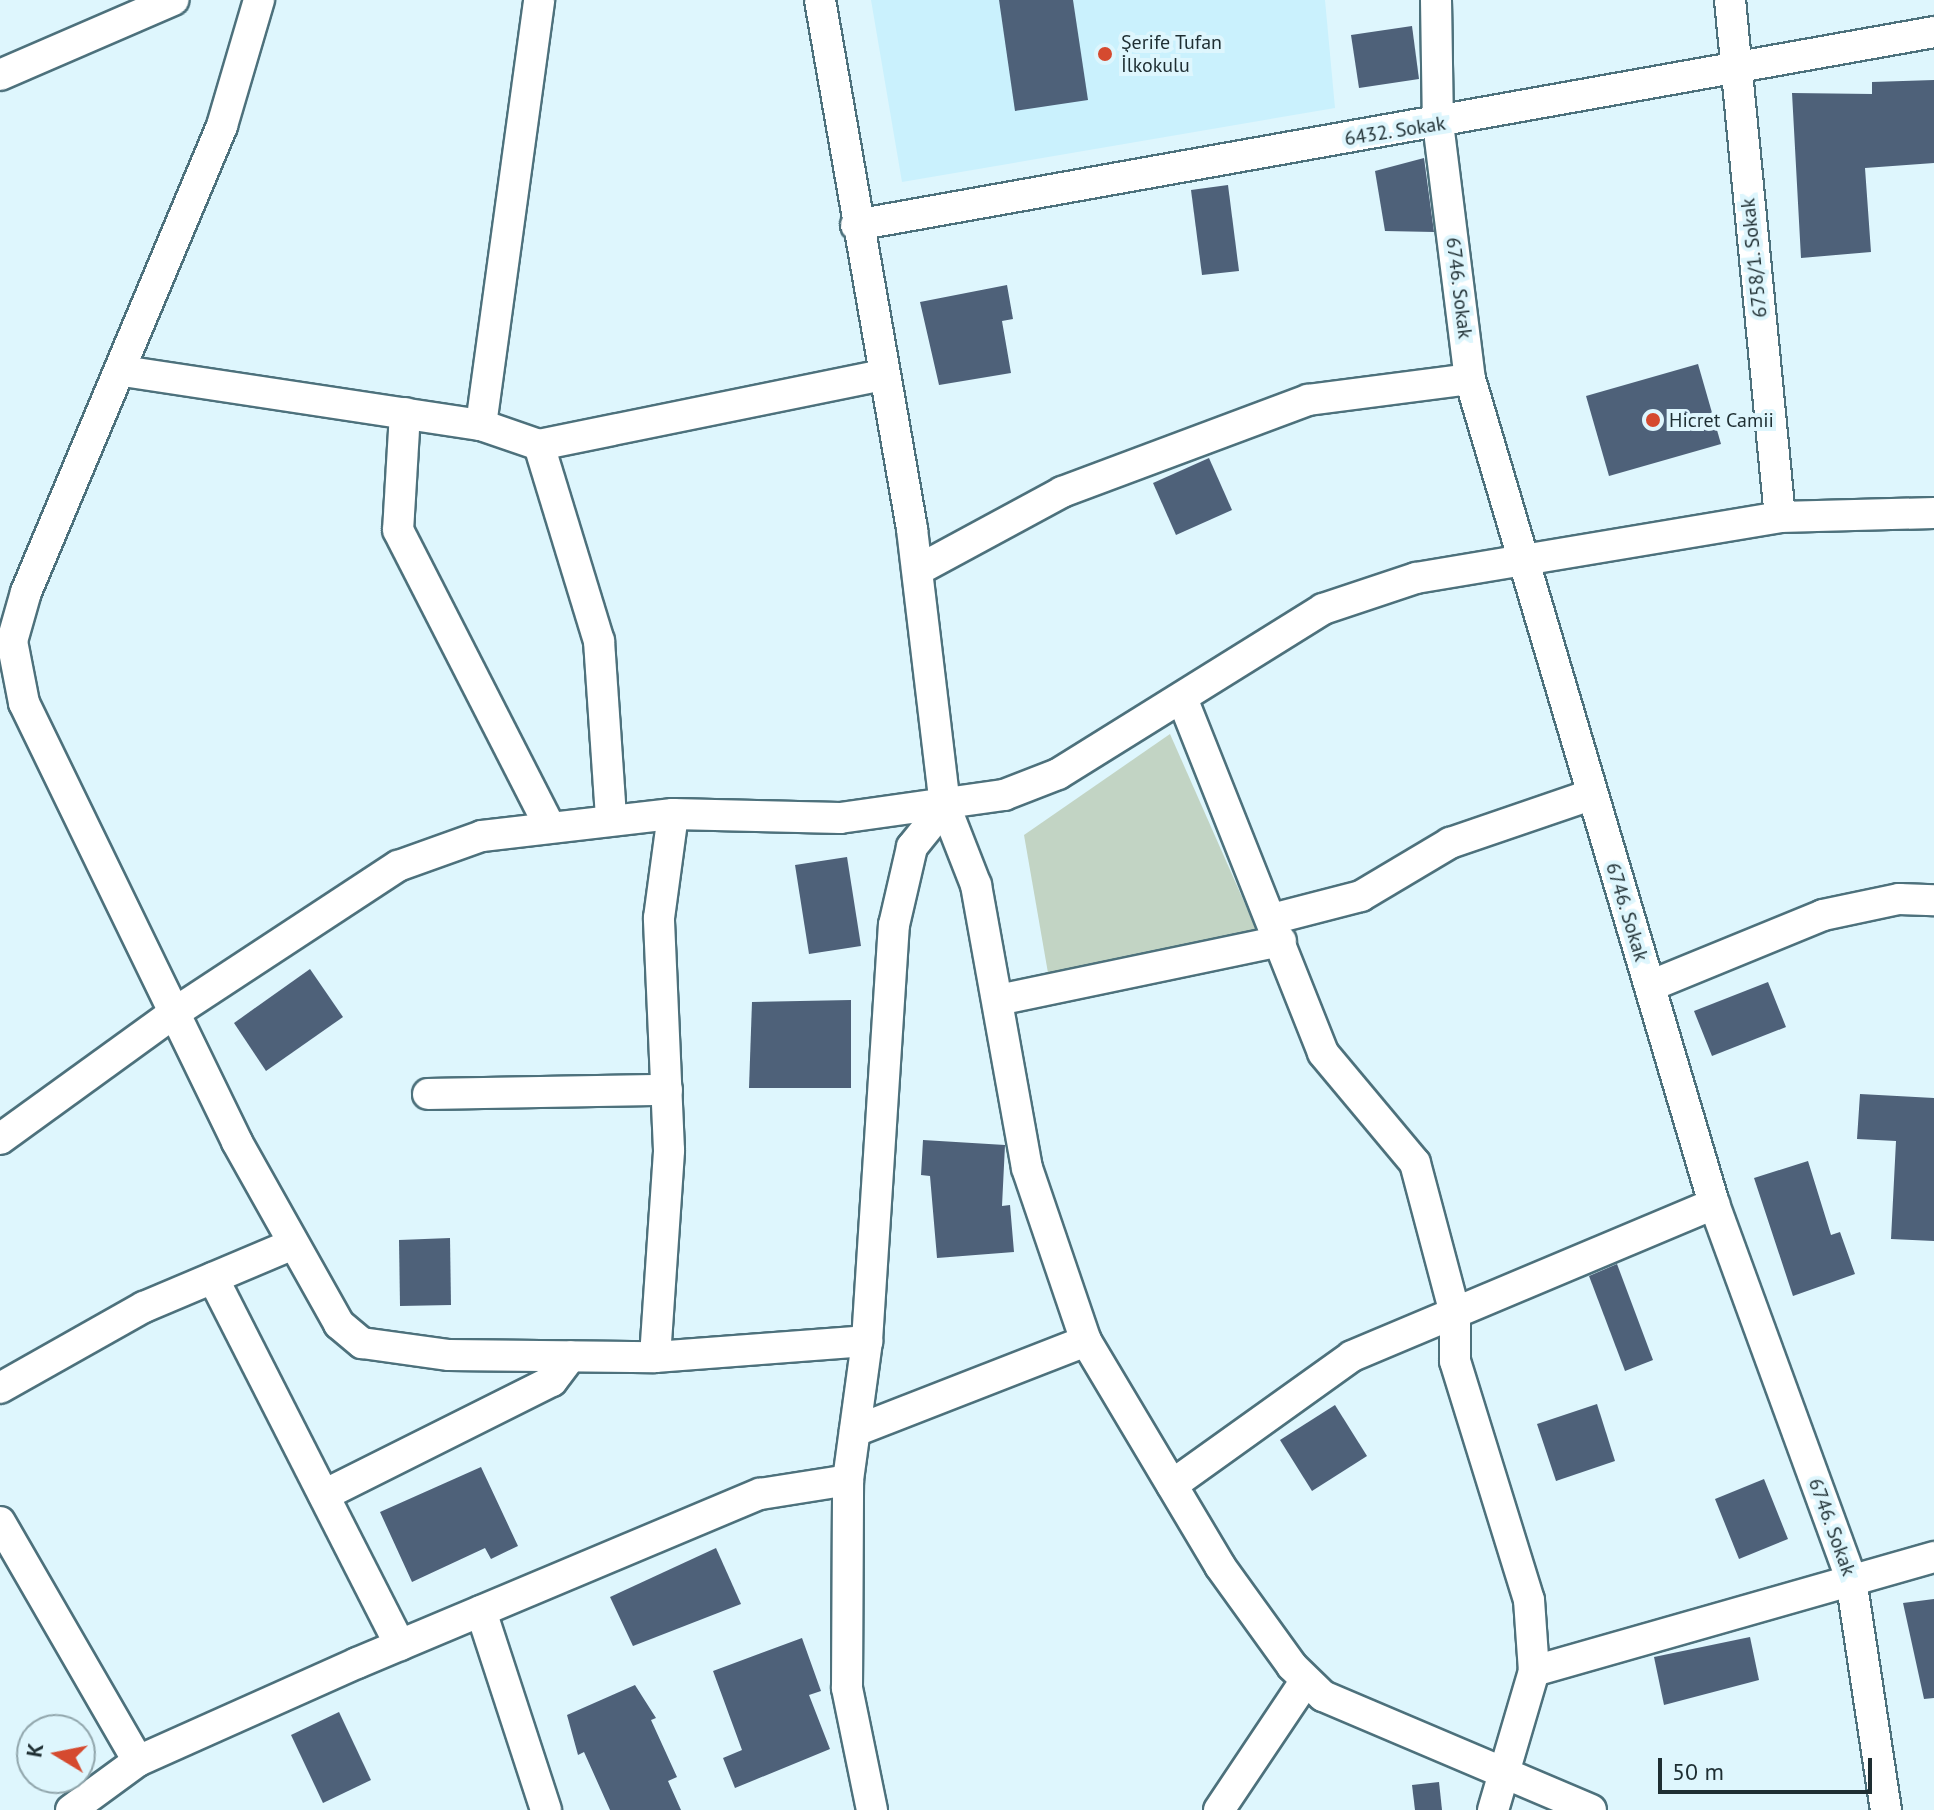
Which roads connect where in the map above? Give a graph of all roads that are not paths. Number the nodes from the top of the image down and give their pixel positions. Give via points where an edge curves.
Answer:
1 (173, 0) edge
2 (259, 0) edge
3 (539, 0) edge
4 (820, 0) edge
5 (1436, 0) edge
6 (1730, 0) edge
7 (1934, 32) edge
8 (1736, 69) junction
9 (0, 75) edge
10 (1438, 123) junction
11 (856, 225) junction
12 (123, 371) junction
13 (884, 375) junction
14 (1470, 379) junction
15 (405, 413) junction
16 (481, 425) junction
17 (539, 445) junction
18 (1934, 513) edge
19 (1780, 517) junction
20 (1526, 561) junction
21 (918, 570) junction
22 (6, 644) edge
23 (1182, 698) junction
24 (12, 708) edge
25 (1590, 795) junction
26 (945, 806) junction
27 (673, 814) junction
28 (611, 819) junction
29 (549, 825) junction
30 (1934, 900) edge
31 (1277, 930) junction
32 (1650, 986) junction
33 (998, 1000) junction
34 (174, 1013) junction
35 (667, 1090) junction
36 (428, 1094) dead end
37 (0, 1139) edge
38 (1714, 1204) junction
39 (293, 1244) junction
40 (213, 1278) junction
41 (1455, 1313) junction
42 (867, 1341) junction
43 (1086, 1341) junction
44 (571, 1356) junction
45 (655, 1357) junction
46 (0, 1388) edge
47 (855, 1431) junction
48 (848, 1480) junction
49 (1172, 1485) junction
50 (324, 1495) junction
51 (0, 1522) edge
52 (1934, 1557) edge
53 (14, 1575) edge
54 (1851, 1579) junction
55 (481, 1611) junction
56 (400, 1645) junction
57 (1534, 1671) junction
58 (1306, 1680) junction
59 (138, 1761) junction
60 (1504, 1775) junction
61 (71, 1810) edge
62 (546, 1810) edge
63 (872, 1810) edge
64 (1219, 1810) edge
65 (1493, 1810) edge
66 (1591, 1810) edge
67 (1886, 1810) edge

1 - 9 street
2 - 12 street via 222,126
3 - 16 street
4 - 11 street
5 - 10 street, 6746. Sokak
6 - 8 street, 6758/1. Sokak
7 - 8 street, 6432. Sokak
8 - 10 street, 6432. Sokak
8 - 19 street, 6758/1. Sokak
10 - 11 street, 6432. Sokak
10 - 14 street, 6746. Sokak
11 - 13 street
12 - 15 street
12 - 22 street
13 - 17 street
13 - 21 street
14 - 20 street, 6746. Sokak
14 - 21 street via 1308,400 1062,492
15 - 16 street
15 - 29 street via 398,530
16 - 17 street
17 - 28 street via 599,641
18 - 19 street
19 - 20 street
20 - 23 street via 1416,578 1323,609
20 - 25 street, 6746. Sokak
21 - 26 street
22 - 24 street
23 - 26 street via 1058,774
23 - 31 street
24 - 34 street
25 - 31 street via 1450,843 1361,896
25 - 32 street, 6746. Sokak
26 - 27 street via 840,818
26 - 33 street via 976,885
26 - 42 street via 912,847 894,925
27 - 28 street
27 - 35 street via 659,918
28 - 29 street
29 - 34 street via 482,836 398,866
30 - 32 street via 1899,899 1823,915
31 - 33 street
31 - 41 street via 1323,1053 1415,1163
32 - 38 street, 6746. Sokak
33 - 43 street via 1027,1168
34 - 37 street
34 - 39 street
35 - 36 street
35 - 45 street
38 - 41 street
38 - 54 street, 6746. Sokak
39 - 40 street
39 - 44 street via 339,1324 362,1343 449,1355
40 - 46 street via 144,1307
40 - 50 street
41 - 49 street via 1352,1356
41 - 57 street via 1455,1361 1529,1600
42 - 45 street
42 - 47 street
43 - 47 street
43 - 49 street
44 - 45 street
44 - 50 street via 552,1381
47 - 48 street
48 - 55 street via 760,1494
48 - 63 street via 847,1688
49 - 58 street via 1220,1566
50 - 56 street
51 - 53 street
52 - 54 street
53 - 59 street
54 - 57 street
54 - 67 street, 6746. Sokak
55 - 56 street
55 - 62 street
56 - 59 street
57 - 60 street
58 - 60 street via 1323,1696
58 - 64 street
59 - 61 street
60 - 65 street
60 - 66 street

